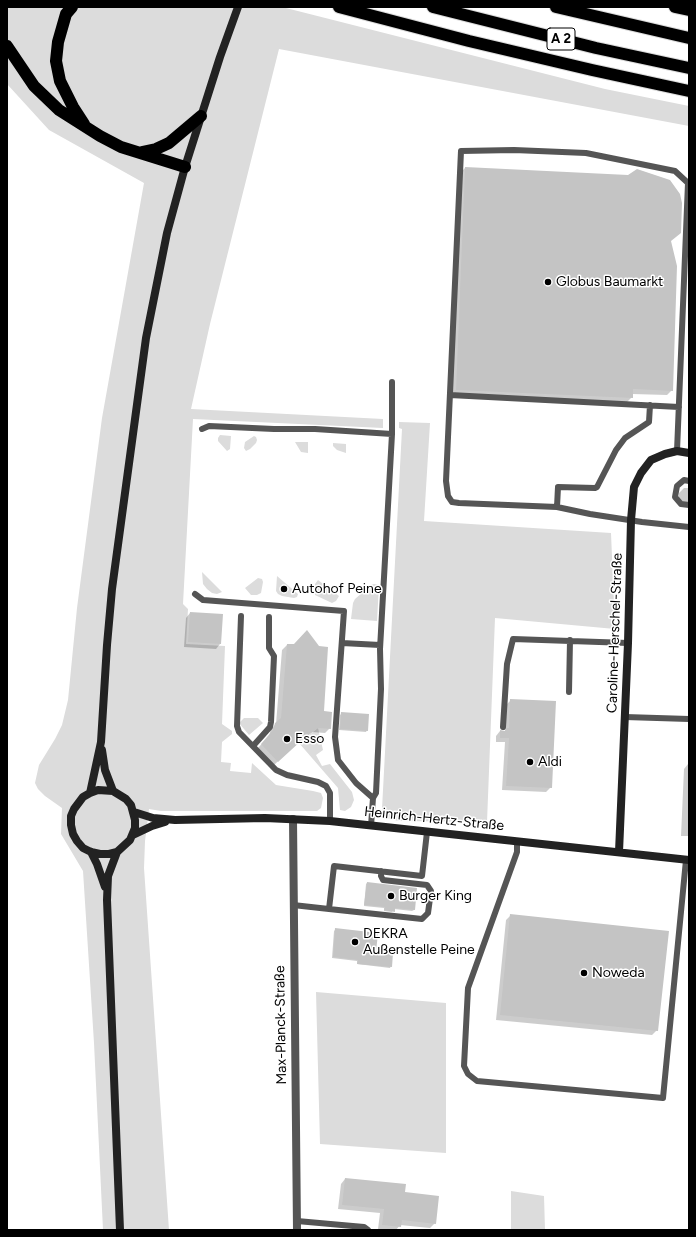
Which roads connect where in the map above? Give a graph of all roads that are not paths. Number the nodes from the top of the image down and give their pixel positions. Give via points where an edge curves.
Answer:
1 (72, 7) edge
2 (238, 7) edge
3 (339, 7) edge
4 (433, 7) edge
5 (556, 7) edge
6 (675, 7) edge
7 (689, 10) edge
8 (689, 38) edge
9 (7, 46) edge
10 (689, 68) edge
11 (689, 91) edge
12 (201, 116) junction
13 (85, 127) junction
14 (140, 152) junction
15 (186, 167) junction
16 (392, 382) dead end
17 (450, 395) junction
18 (650, 405) junction
19 (679, 407) junction
20 (202, 429) dead end
21 (392, 434) junction
22 (677, 451) junction
23 (689, 453) edge
24 (689, 481) edge
25 (689, 505) edge
26 (557, 507) junction
27 (631, 520) junction
28 (689, 527) edge
29 (195, 594) dead end
30 (241, 616) dead end
31 (270, 617) dead end
32 (570, 640) junction
33 (342, 643) junction
34 (628, 643) junction
35 (380, 645) junction
36 (569, 692) dead end
37 (625, 717) junction
38 (689, 719) edge
39 (503, 727) dead end
40 (101, 742) junction
41 (253, 746) junction
42 (113, 792) junction
43 (90, 793) junction
44 (373, 798) junction
45 (134, 812) junction
46 (293, 819) junction
47 (175, 820) junction
48 (330, 821) junction
49 (371, 826) junction
50 (427, 832) junction
51 (133, 835) junction
52 (517, 841) junction
53 (91, 852) junction
54 (117, 852) junction
55 (619, 852) junction
56 (688, 860) edge
57 (381, 872) junction
58 (106, 900) junction
59 (293, 905) junction
60 (329, 909) junction
61 (297, 1221) junction
62 (120, 1230) edge
63 (297, 1230) edge
64 (368, 1230) edge

1 - 13 highway via 66,14 56,61 60,82
2 - 12 main road
3 - 11 highway via 592,70
4 - 10 highway, A 2 via 596,48
5 - 8 highway, A 2
6 - 7 highway
9 - 13 highway via 34,86 59,110
12 - 14 highway via 169,143
12 - 15 main road
13 - 14 highway via 121,147
14 - 15 highway
15 - 40 main road via 167,233 146,338 112,589
16 - 21 lane
17 - 18 lane
17 - 19 lane via 461,151 579,153 675,171 688,183
17 - 26 lane via 446,481 448,496 452,502
18 - 19 lane
18 - 26 lane via 649,422 625,438 596,487 558,487
19 - 22 lane
20 - 21 lane via 209,426
21 - 35 lane
22 - 23 main road, Caroline-Herschel-Straße
22 - 27 main road, Caroline-Herschel-Straße via 652,460 641,473 634,487
24 - 25 lane via 684,480 677,486 676,497 681,504
26 - 27 lane
27 - 28 lane
27 - 34 main road, Caroline-Herschel-Straße
29 - 33 lane via 202,600 344,611
30 - 41 lane via 237,726 239,732
31 - 41 lane via 269,648 274,656 271,722
32 - 34 lane
32 - 36 lane
32 - 39 lane via 513,639 507,664
33 - 35 lane
33 - 44 lane via 334,737 338,760 356,783
34 - 37 main road, Caroline-Herschel-Straße
35 - 44 lane via 377,784
37 - 38 lane
37 - 55 main road, Caroline-Herschel-Straße
40 - 42 main road via 105,770
40 - 43 main road
41 - 48 lane via 276,770 326,786 330,793
42 - 43 main road via 98,790
42 - 45 main road via 126,799
43 - 53 main road via 83,797 74,809 71,825 77,841
44 - 49 lane
45 - 47 main road, Heinrich-Hertz-Straße via 153,818
45 - 51 main road
46 - 47 main road, Heinrich-Hertz-Straße
46 - 48 main road, Heinrich-Hertz-Straße
46 - 59 street, Max-Planck-Straße
47 - 51 main road, Heinrich-Hertz-Straße via 152,826
48 - 49 main road, Heinrich-Hertz-Straße
49 - 50 main road, Heinrich-Hertz-Straße
50 - 52 main road, Heinrich-Hertz-Straße
50 - 57 lane via 422,876
51 - 54 main road
52 - 55 main road, Heinrich-Hertz-Straße
52 - 56 lane via 517,852 468,988 464,1066 468,1074 477,1081 663,1098
53 - 54 main road
53 - 58 main road via 102,876
54 - 58 main road via 108,876
55 - 56 main road, Heinrich-Hertz-Straße
57 - 60 lane via 334,866
57 - 60 lane via 383,880 426,885 430,891 428,913 422,919
58 - 62 main road
59 - 60 lane
59 - 61 street, Max-Planck-Straße
61 - 63 street, Max-Planck-Straße
61 - 64 lane via 364,1227

